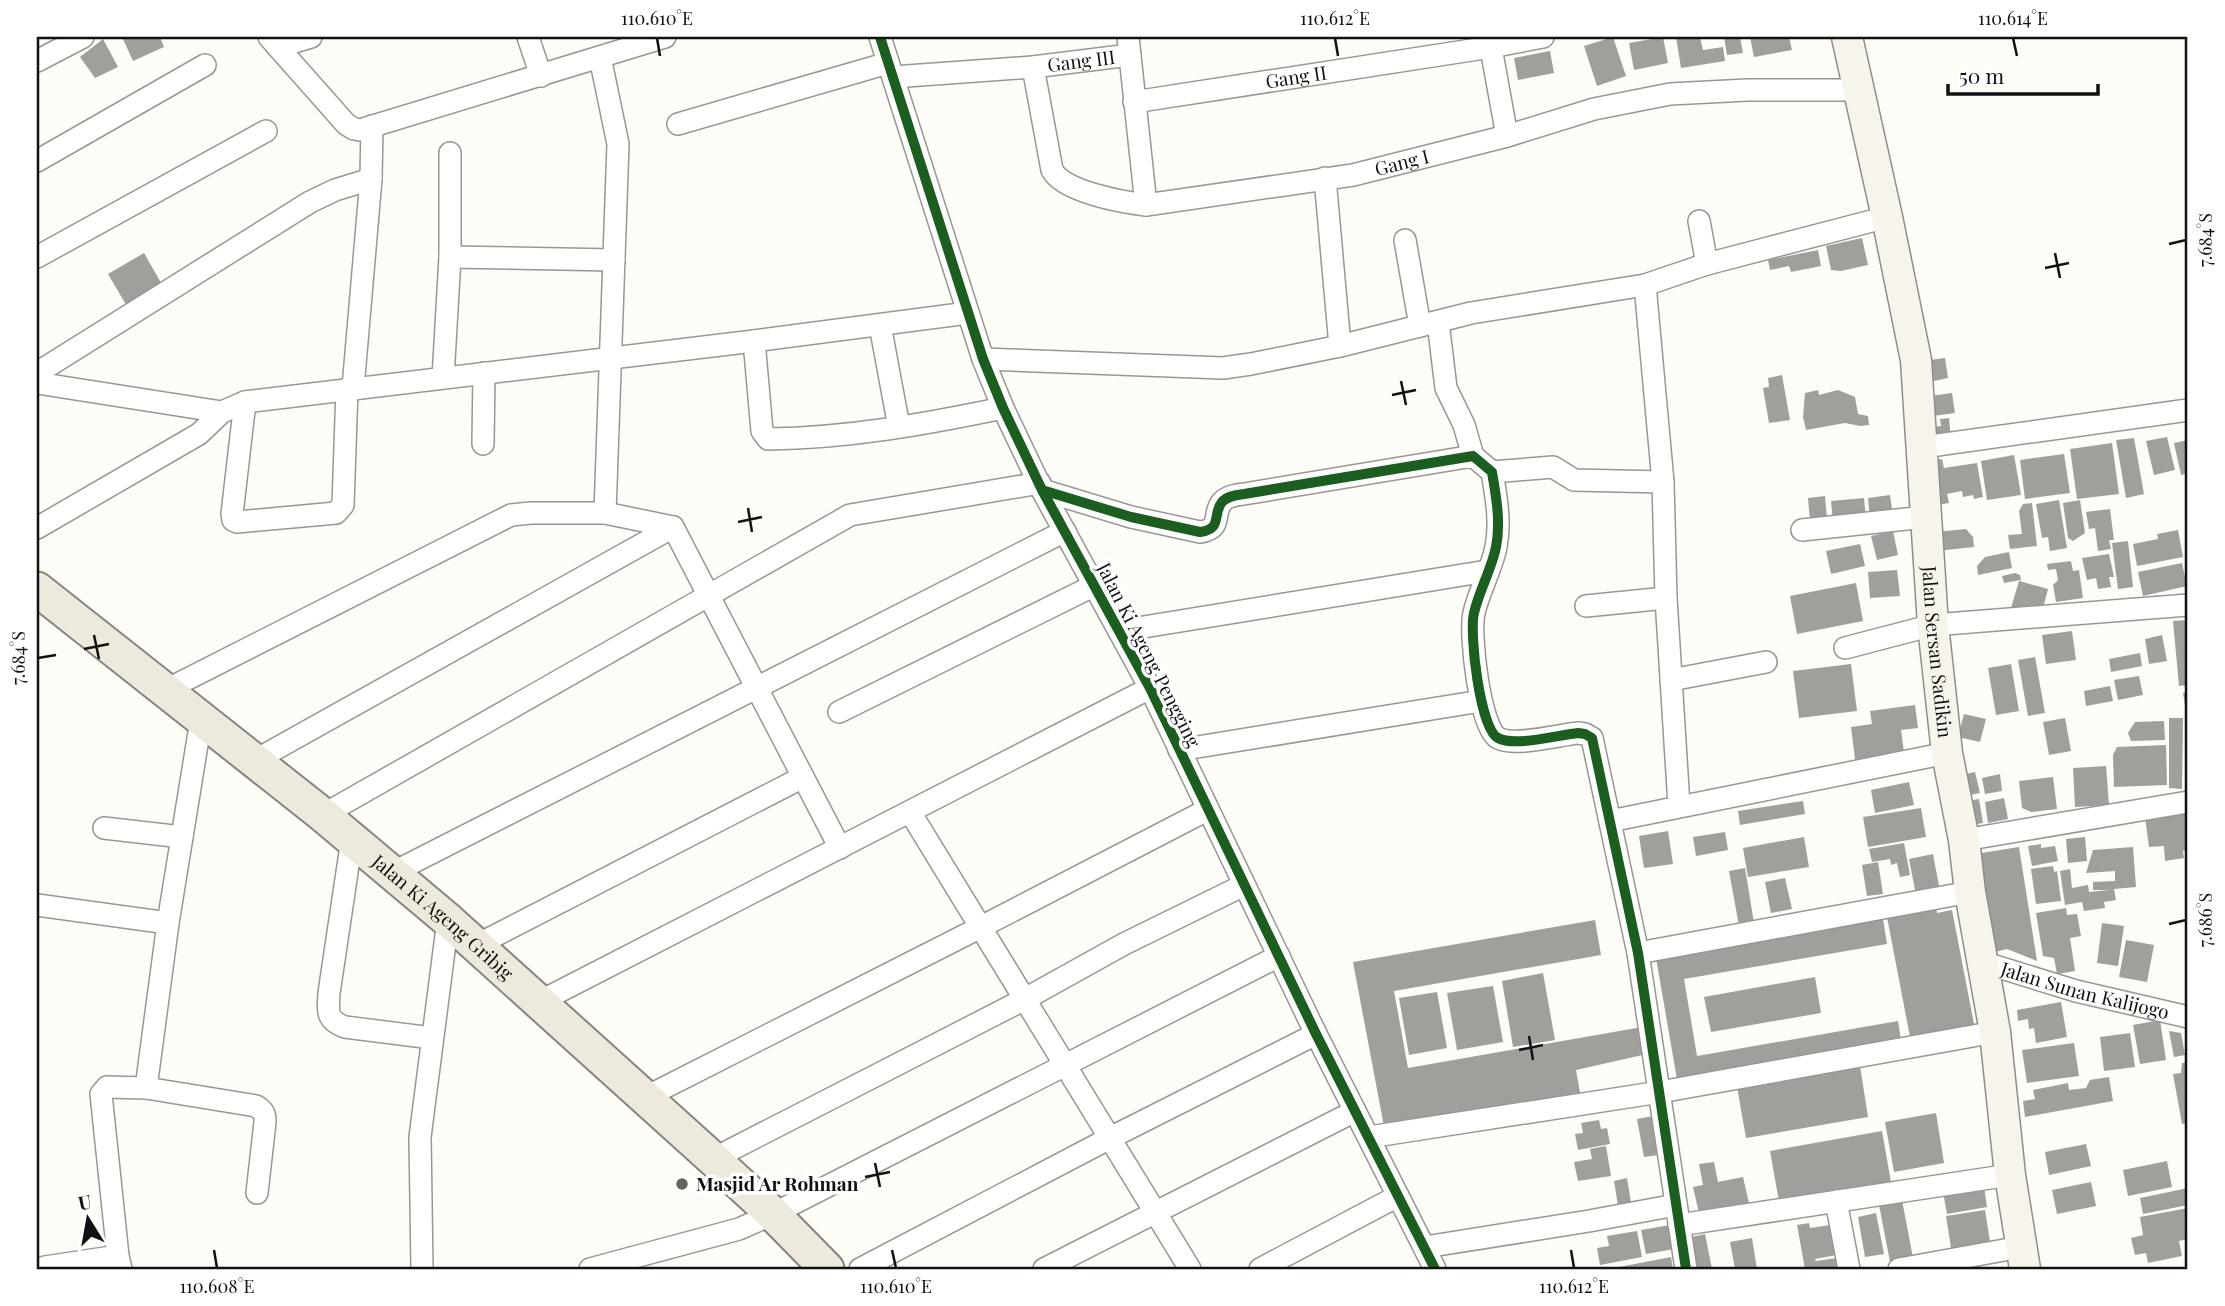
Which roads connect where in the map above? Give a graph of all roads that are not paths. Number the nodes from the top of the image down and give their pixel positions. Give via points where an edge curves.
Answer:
1 (83, 37) edge
2 (311, 37) edge
3 (528, 37) edge
4 (665, 37) edge
5 (880, 37) edge
6 (1544, 37) edge
7 (1847, 37) edge
8 (274, 42) edge
9 (1490, 42) edge
10 (1129, 46) edge
11 (600, 57) junction
12 (37, 61) edge
13 (205, 65) dead end
14 (1034, 67) junction
15 (890, 70) junction
16 (541, 76) junction
17 (1860, 90) junction
18 (1134, 102) junction
19 (678, 124) dead end
20 (372, 126) junction
21 (266, 131) dead end
22 (1507, 136) junction
23 (450, 153) dead end
24 (37, 161) edge
25 (1325, 178) junction
26 (371, 179) junction
27 (1146, 205) junction
28 (1887, 217) junction
29 (1699, 221) dead end
30 (1405, 240) dead end
31 (38, 254) edge
32 (450, 257) junction
33 (614, 260) junction
34 (1707, 264) junction
35 (1645, 285) junction
36 (968, 313) junction
37 (1429, 324) junction
38 (880, 325) junction
39 (754, 341) junction
40 (1340, 346) junction
41 (611, 358) junction
42 (983, 359) junction
43 (37, 373) edge
44 (485, 373) junction
45 (443, 378) junction
46 (37, 383) edge
47 (350, 389) junction
48 (245, 402) junction
49 (1003, 408) junction
50 (2188, 410) edge
51 (222, 412) junction
52 (899, 427) junction
53 (483, 444) dead end
54 (1923, 447) junction
55 (1473, 456) junction
56 (1492, 472) junction
57 (1663, 482) junction
58 (1041, 486) junction
59 (605, 513) junction
60 (1925, 517) junction
61 (673, 527) junction
62 (37, 528) edge
63 (1802, 530) dead end
64 (1065, 531) junction
65 (1487, 571) junction
66 (1095, 584) junction
67 (37, 590) edge
68 (709, 596) junction
69 (1666, 598) junction
70 (2188, 605) edge
71 (1586, 606) dead end
72 (1933, 625) junction
73 (1119, 631) junction
74 (1845, 649) dead end
75 (1766, 662) dead end
76 (1671, 680) junction
77 (757, 688) junction
78 (1150, 688) junction
79 (164, 691) junction
80 (1482, 701) junction
81 (839, 712) dead end
82 (201, 720) junction
83 (1179, 750) junction
84 (1947, 753) junction
85 (254, 761) junction
86 (803, 777) junction
87 (2188, 803) edge
88 (1679, 806) junction
89 (1207, 810) junction
90 (911, 812) junction
91 (323, 816) junction
92 (1610, 821) junction
93 (104, 828) dead end
94 (182, 837) junction
95 (352, 839) junction
96 (1964, 840) junction
97 (840, 848) junction
98 (392, 873) junction
99 (1244, 885) junction
100 (1970, 892) junction
101 (37, 905) edge
102 (448, 920) junction
103 (169, 923) junction
104 (981, 927) junction
105 (477, 945) junction
106 (1638, 953) junction
107 (1279, 956) junction
108 (1982, 961) junction
109 (1025, 999) junction
110 (539, 1002) junction
111 (2188, 1017) edge
112 (1995, 1032) junction
113 (1316, 1034) junction
114 (432, 1038) junction
115 (1065, 1065) junction
116 (146, 1088) junction
117 (1660, 1092) junction
118 (646, 1097) junction
119 (1355, 1111) junction
120 (1369, 1137) junction
121 (1110, 1138) junction
122 (713, 1159) junction
123 (2010, 1175) junction
124 (257, 1193) dead end
125 (1398, 1196) junction
126 (1836, 1201) junction
127 (1155, 1212) junction
128 (773, 1214) junction
129 (1677, 1215) junction
130 (1425, 1247) junction
131 (2023, 1258) edge
132 (120, 1263) edge
133 (45, 1266) dead end
134 (422, 1269) edge
135 (590, 1269) edge
136 (827, 1269) edge
137 (860, 1269) edge
138 (1044, 1269) edge
139 (1190, 1269) edge
140 (1260, 1269) edge
141 (1436, 1269) edge
142 (1686, 1269) edge
143 (1849, 1269) edge
144 (1899, 1269) edge

1 - 12 street
2 - 8 street
3 - 16 street
4 - 11 street
5 - 15 street, Jalan Ki Ageng Pengging
6 - 9 street, Gang II
7 - 17 main road, Jalan Sersan Sadikin
8 - 20 street via 346,124 354,130
9 - 18 street, Gang II
9 - 22 street
10 - 14 street, Gang III
10 - 18 street
11 - 16 street
11 - 33 street via 618,144
13 - 24 street
14 - 15 street, Gang III
14 - 27 street, Gang I via 1055,176 1068,185
15 - 19 street, Gang III
15 - 36 street, Jalan Ki Ageng Pengging
16 - 20 street
17 - 22 street, Gang I via 1670,94 1594,109
17 - 28 main road, Jalan Sersan Sadikin
18 - 27 street
20 - 26 street
21 - 31 street
22 - 25 street, Gang I
23 - 32 street
25 - 27 street, Gang I
25 - 40 street
26 - 43 street via 310,202
26 - 47 street
28 - 34 street
28 - 54 main road, Jalan Sersan Sadikin via 1916,360
29 - 34 street
30 - 37 street
32 - 33 street
32 - 45 street
33 - 41 street
34 - 35 street
35 - 37 street
35 - 57 street
36 - 38 street
36 - 42 street, Jalan Ki Ageng Pengging
37 - 40 street
37 - 55 street via 1446,388
38 - 39 street
38 - 52 street
39 - 41 street
39 - 52 street via 762,431 768,439
40 - 42 street via 1223,368
41 - 44 street
41 - 59 street
42 - 49 street, Jalan Ki Ageng Pengging
44 - 45 street
44 - 53 street
45 - 47 street
46 - 51 street
47 - 48 street
47 - 48 street via 343,505 336,513 233,520
48 - 51 street
49 - 52 street
49 - 58 street, Jalan Ki Ageng Pengging
50 - 54 street
51 - 62 street via 199,434
54 - 60 main road, Jalan Sersan Sadikin
55 - 56 street
55 - 58 street via 1230,497 1220,504 1211,529 1200,533 1131,517
56 - 57 street via 1553,467 1574,480
56 - 65 street via 1498,528
57 - 69 street
58 - 64 street, Jalan Ki Ageng Pengging
58 - 68 street via 850,515
59 - 61 street
59 - 79 street via 511,515
60 - 63 street
60 - 72 main road, Jalan Sersan Sadikin
61 - 68 street
61 - 85 street
64 - 66 street, Jalan Ki Ageng Pengging
64 - 77 street
65 - 73 street
65 - 80 street via 1473,617
66 - 73 street, Jalan Ki Ageng Pengging
66 - 81 street
67 - 79 main road, Jalan Ki Ageng Gribig
68 - 77 street
68 - 91 street
69 - 71 street
69 - 76 street
70 - 72 street
72 - 74 street
72 - 84 main road, Jalan Sersan Sadikin
73 - 78 street, Jalan Ki Ageng Pengging
75 - 76 street
76 - 88 street
77 - 86 street
77 - 98 street
78 - 83 street, Jalan Ki Ageng Pengging
78 - 90 street
79 - 82 main road, Jalan Ki Ageng Gribig
80 - 83 street
80 - 92 street via 1489,729 1499,739 1578,733 1592,738
82 - 85 main road, Jalan Ki Ageng Gribig
82 - 94 street
83 - 89 street, Jalan Ki Ageng Pengging
84 - 88 street
84 - 96 main road, Jalan Sersan Sadikin
85 - 91 main road, Jalan Ki Ageng Gribig
86 - 97 street
86 - 105 street
87 - 96 street
88 - 92 street
89 - 99 street, Jalan Ki Ageng Pengging
89 - 104 street
90 - 97 street
90 - 104 street
91 - 95 main road, Jalan Ki Ageng Gribig
92 - 106 street
93 - 94 street
94 - 103 street
95 - 98 main road, Jalan Ki Ageng Gribig
95 - 114 street via 328,1013 334,1023 345,1027
96 - 100 main road, Jalan Sersan Sadikin
97 - 110 street
98 - 102 main road, Jalan Ki Ageng Gribig
99 - 107 street, Jalan Ki Ageng Pengging
99 - 109 street
100 - 106 street
100 - 108 main road, Jalan Sersan Sadikin
101 - 103 street
102 - 105 main road, Jalan Ki Ageng Gribig
102 - 114 street
103 - 116 street
104 - 109 street
104 - 118 street
105 - 110 main road, Jalan Ki Ageng Gribig
106 - 117 street
107 - 113 street, Jalan Ki Ageng Pengging
107 - 115 street
108 - 111 street, Jalan Sunan Kalijogo via 2076,992
108 - 112 main road, Jalan Sersan Sadikin
109 - 115 street
109 - 122 street
110 - 118 main road, Jalan Ki Ageng Gribig
112 - 117 street
112 - 123 main road, Jalan Sersan Sadikin
113 - 119 street, Jalan Ki Ageng Pengging
113 - 121 street
114 - 134 street via 421,1137
115 - 121 street
115 - 128 street
116 - 124 street via 261,1109 265,1122
116 - 132 street via 107,1087 101,1094
117 - 120 street
117 - 129 street
118 - 122 main road, Jalan Ki Ageng Gribig
119 - 120 street, Jalan Ki Ageng Pengging
119 - 127 street
120 - 125 street, Jalan Ki Ageng Pengging
121 - 127 street
121 - 137 street
122 - 128 main road, Jalan Ki Ageng Gribig
123 - 126 street
123 - 131 main road, Jalan Sersan Sadikin
125 - 130 street, Jalan Ki Ageng Pengging
125 - 140 street
126 - 129 street
126 - 143 street
127 - 138 street
127 - 139 street
128 - 135 street via 739,1229
128 - 136 main road, Jalan Ki Ageng Gribig
129 - 130 street via 1589,1221
129 - 142 street
130 - 141 street, Jalan Ki Ageng Pengging
131 - 144 street
132 - 133 street

